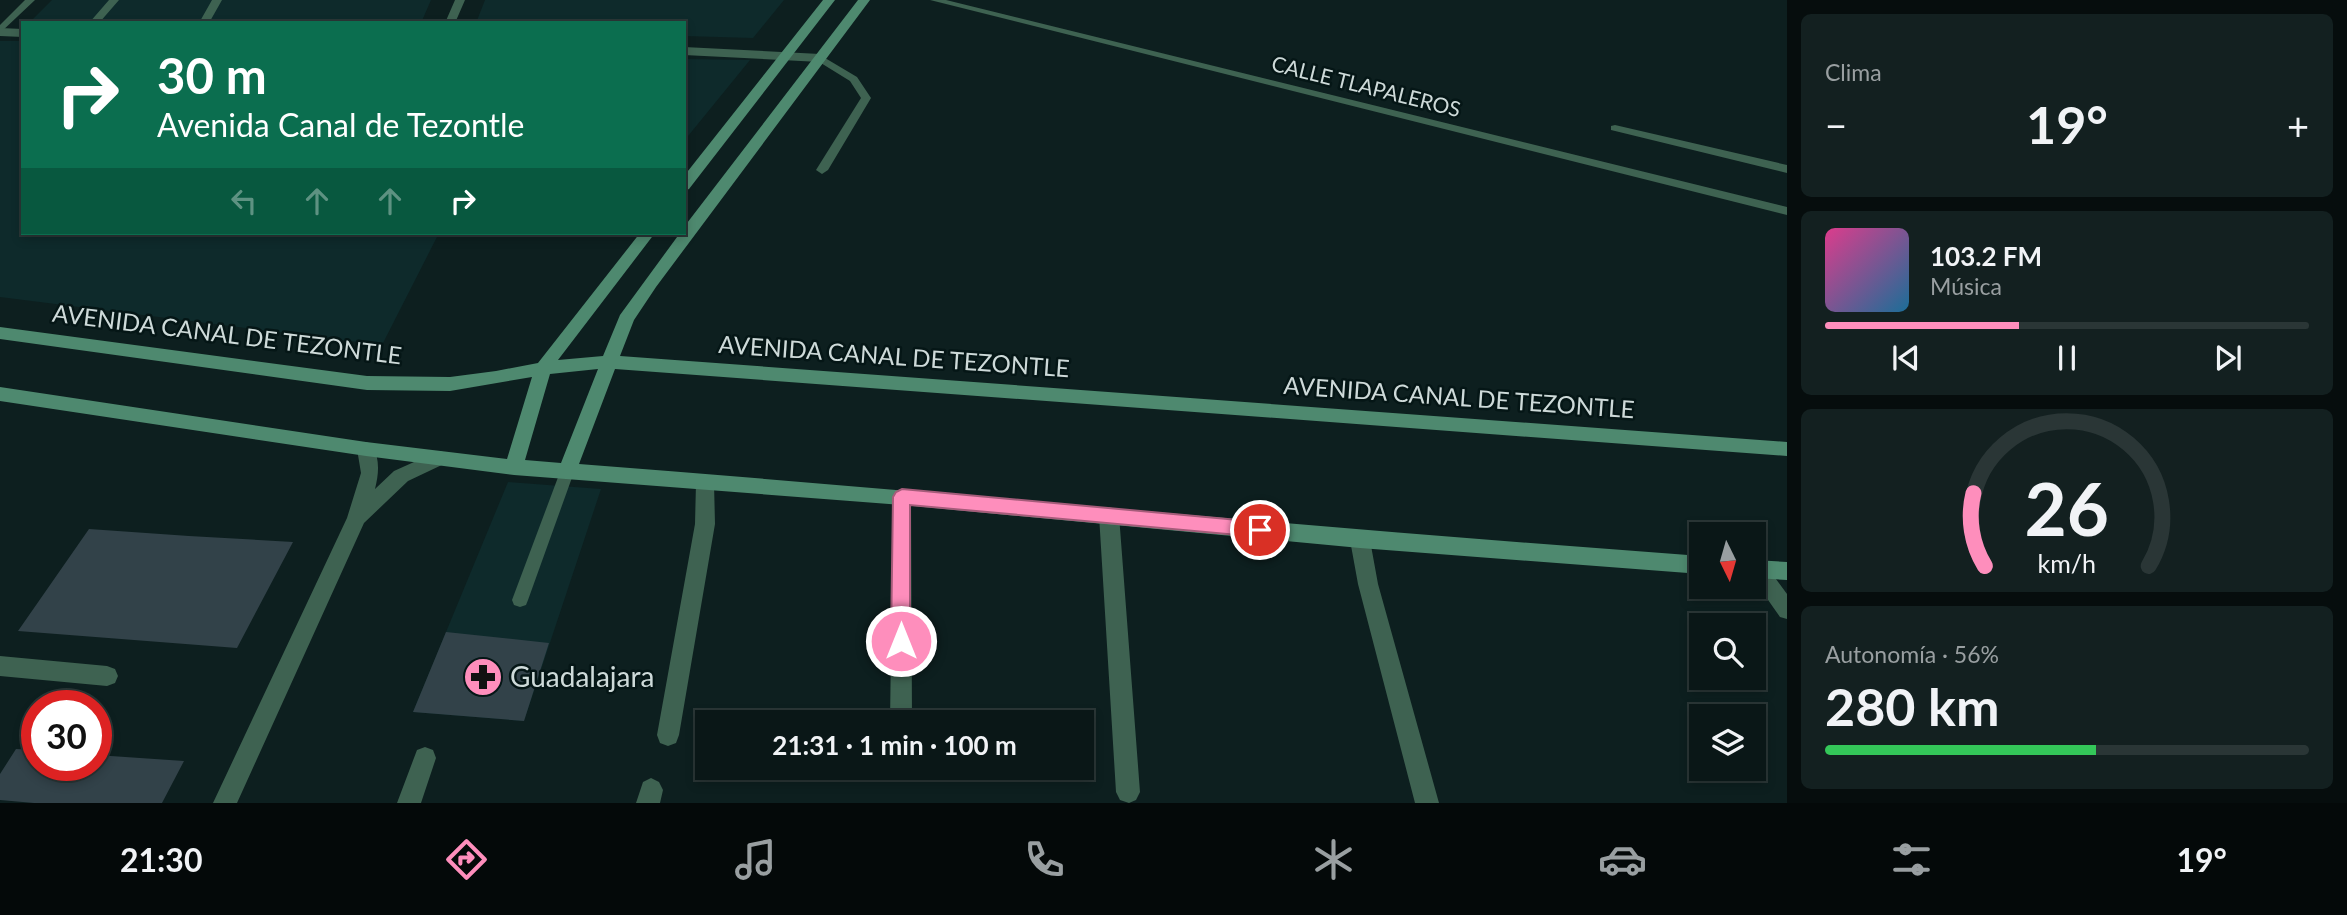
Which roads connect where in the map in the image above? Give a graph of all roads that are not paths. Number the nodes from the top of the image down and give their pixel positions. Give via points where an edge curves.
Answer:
1 (30, 0) edge
2 (114, 0) edge
3 (218, 0) edge
4 (460, 0) edge
5 (829, 0) edge
6 (864, 0) edge
7 (935, 0) edge
8 (96, 21) edge
9 (205, 21) edge
10 (451, 21) edge
11 (0, 31) edge
12 (21, 33) edge
13 (686, 51) edge
14 (786, 55) junction
15 (820, 58) junction
16 (1615, 128) dead end
17 (1787, 169) edge
18 (822, 170) dead end
19 (686, 183) edge
20 (1787, 211) edge
21 (646, 235) edge
22 (0, 333) edge
23 (609, 362) junction
24 (543, 368) junction
25 (0, 394) edge
26 (366, 449) junction
27 (1787, 449) edge
28 (440, 458) junction
29 (514, 467) junction
30 (567, 472) junction
31 (705, 483) junction
32 (902, 497) junction
33 (1109, 515) junction
34 (357, 518) junction
35 (1360, 540) junction
36 (1689, 564) edge
37 (1766, 570) edge
38 (1787, 571) edge
39 (1766, 583) edge
40 (520, 600) dead end
41 (1787, 610) edge
42 (0, 666) edge
43 (107, 677) dead end
44 (901, 710) edge
45 (668, 735) dead end
46 (425, 758) dead end
47 (1128, 792) dead end
48 (225, 803) edge
49 (409, 803) edge
50 (1427, 803) edge

1 - 11 lane
2 - 8 lane
3 - 9 lane
4 - 10 lane
5 - 14 main road
6 - 15 main road
7 - 20 lane, CALLE TLAPALEROS
11 - 12 street
13 - 14 street
14 - 15 street
14 - 19 main road
15 - 18 lane via 862,86 866,98
15 - 23 main road via 650,283 626,319
16 - 17 lane
21 - 24 main road
22 - 24 main road, AVENIDA CANAL DE TEZONTLE via 367,383 450,384
23 - 24 main road, AVENIDA CANAL DE TEZONTLE
23 - 27 main road, AVENIDA CANAL DE TEZONTLE
23 - 30 main road
24 - 29 main road
25 - 26 main road
26 - 28 main road
26 - 34 street via 370,473
28 - 29 main road
28 - 34 street via 401,476
29 - 30 main road
30 - 31 main road
30 - 40 lane
31 - 32 main road
31 - 45 street via 705,524
32 - 33 main road
32 - 44 street
33 - 35 main road
33 - 47 street
34 - 48 street
35 - 36 main road
35 - 50 street
37 - 38 main road
39 - 41 street
42 - 43 street
46 - 49 street

